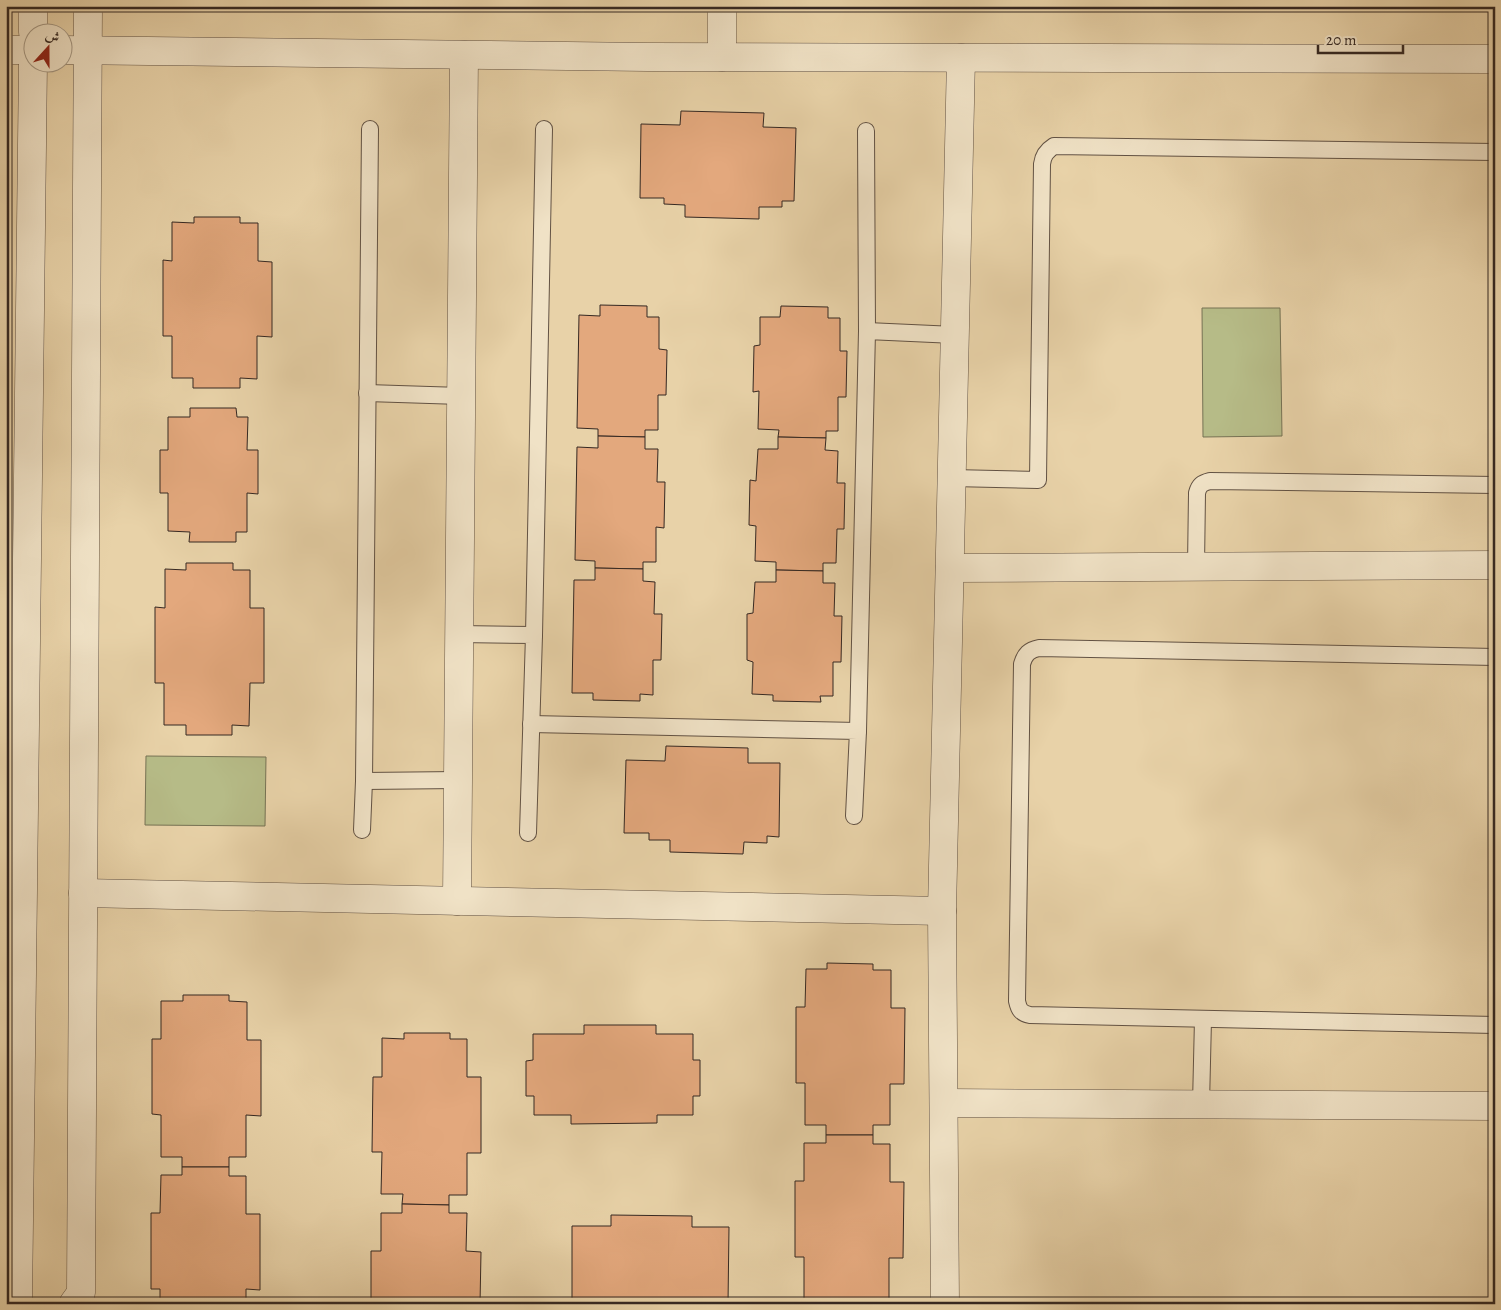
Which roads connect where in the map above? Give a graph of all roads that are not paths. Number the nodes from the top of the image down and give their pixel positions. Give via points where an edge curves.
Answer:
1 (33, 6) edge
2 (88, 6) edge
3 (722, 6) edge
4 (33, 22) edge
5 (6, 50) edge
6 (22, 50) edge
7 (76, 51) edge
8 (464, 55) junction
9 (722, 57) junction
10 (962, 58) junction
11 (1495, 59) edge
12 (33, 72) edge
13 (370, 129) dead end
14 (544, 129) dead end
15 (866, 131) dead end
16 (1495, 152) edge
17 (867, 331) junction
18 (955, 335) junction
19 (367, 393) junction
20 (461, 396) junction
21 (952, 478) junction
22 (1495, 485) edge
23 (1495, 565) edge
24 (1196, 566) junction
25 (950, 568) junction
26 (16, 609) edge
27 (459, 634) junction
28 (534, 635) junction
29 (1495, 657) edge
30 (531, 724) junction
31 (858, 731) junction
32 (458, 780) junction
33 (364, 781) junction
34 (854, 816) dead end
35 (362, 830) dead end
36 (528, 834) dead end
37 (83, 894) junction
38 (457, 901) junction
39 (942, 911) junction
40 (1203, 1019) junction
41 (1495, 1025) edge
42 (944, 1103) junction
43 (1201, 1104) junction
44 (1495, 1106) edge
45 (18, 1304) edge
46 (73, 1304) edge
47 (945, 1304) edge

1 - 4 street
2 - 7 street
3 - 9 street
5 - 6 street
7 - 8 street
7 - 37 street
8 - 9 street
8 - 20 street
9 - 10 street
10 - 11 street
10 - 18 street
12 - 26 street
13 - 19 lane
14 - 28 lane
15 - 17 lane
16 - 21 lane via 1054,146 1043,157 1042,164 1038,480
17 - 18 lane
17 - 31 lane
18 - 21 street
19 - 20 lane
19 - 33 lane
20 - 27 street
21 - 25 street
22 - 24 lane via 1203,482 1197,493
23 - 24 street
24 - 25 street
25 - 39 street
26 - 45 street
27 - 28 lane
27 - 32 street
28 - 30 lane
29 - 40 lane via 1039,648 1024,656 1018,1008 1030,1015
30 - 31 lane
30 - 36 lane
31 - 34 lane
32 - 33 lane
32 - 38 street
33 - 35 lane
37 - 38 street
37 - 46 street via 80,1293
38 - 39 street
39 - 42 street
40 - 41 lane
40 - 43 lane
42 - 43 street
42 - 47 street
43 - 44 street

